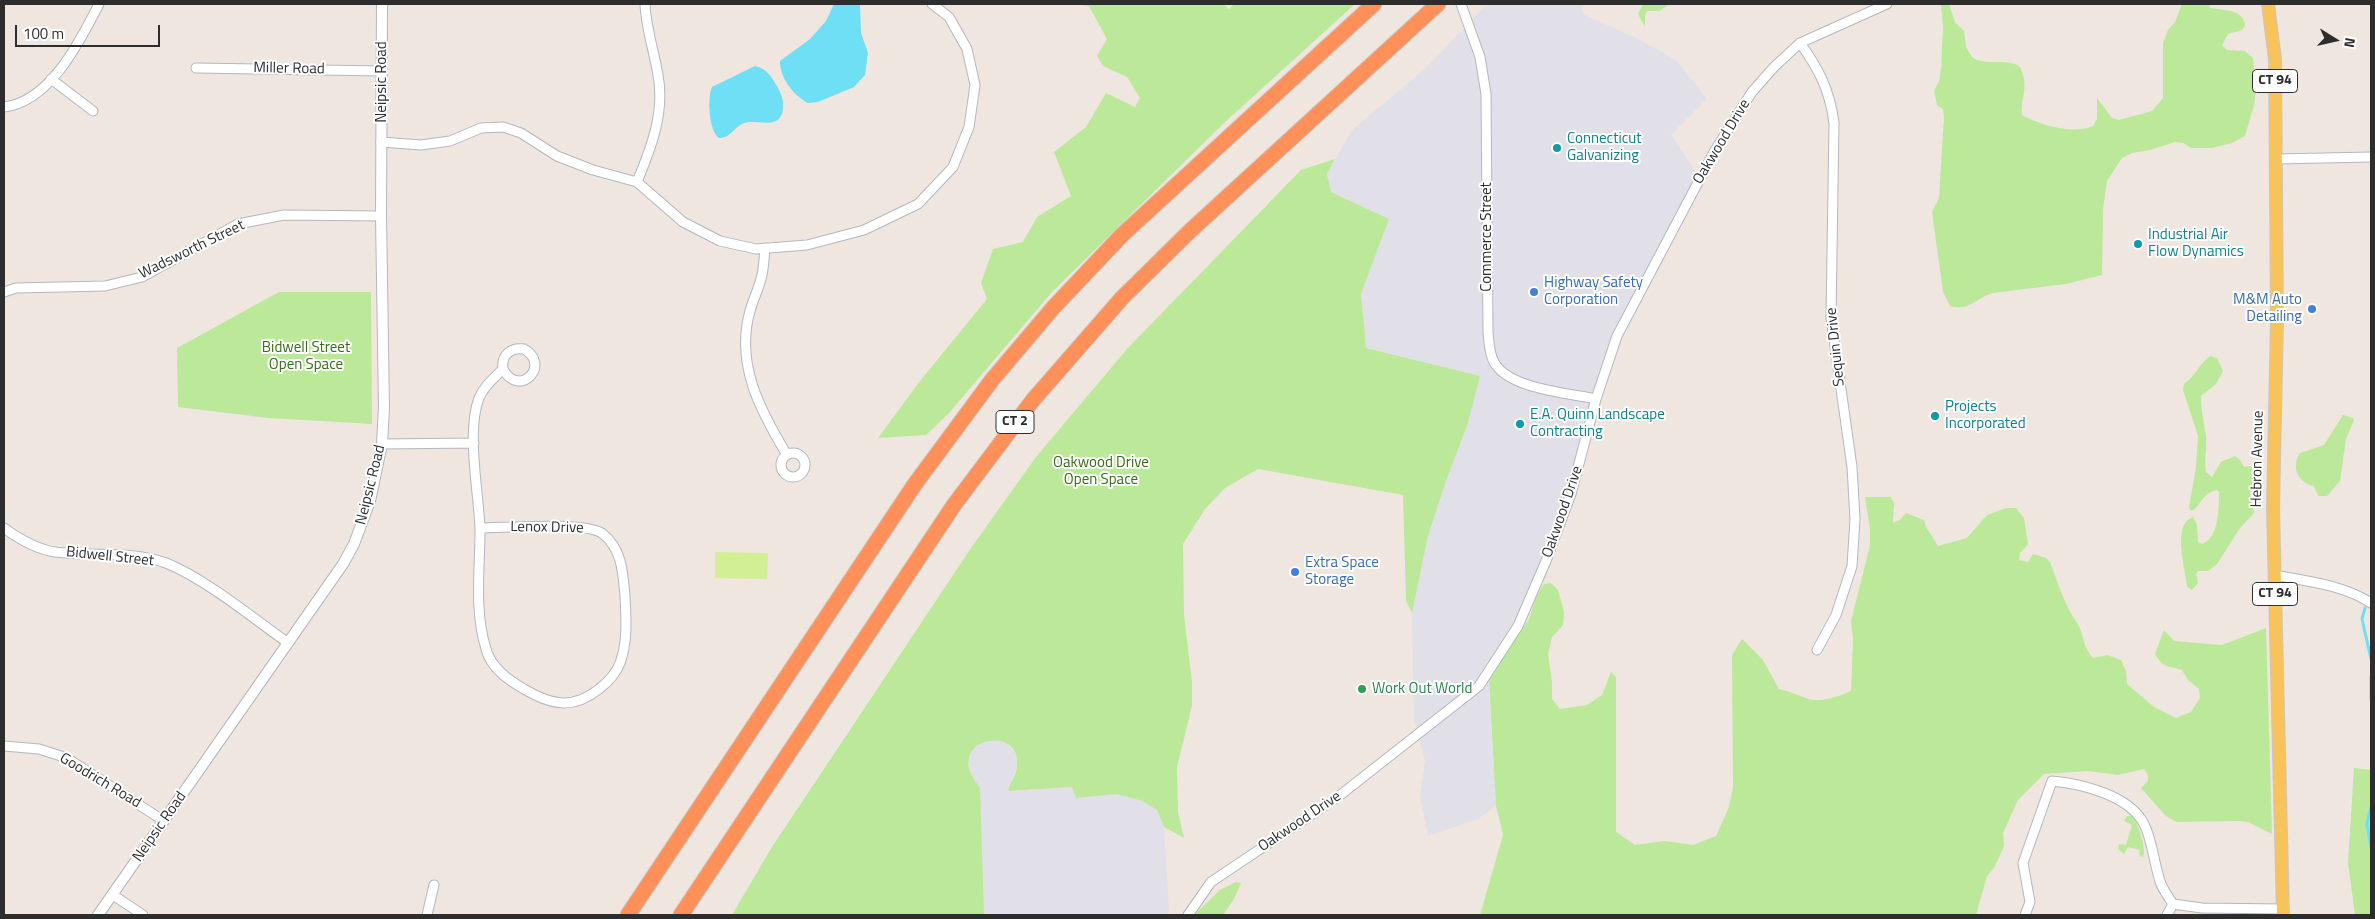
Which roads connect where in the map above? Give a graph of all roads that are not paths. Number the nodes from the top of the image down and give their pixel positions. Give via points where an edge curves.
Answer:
1 (98, 4) edge
2 (382, 4) edge
3 (645, 4) edge
4 (932, 4) edge
5 (1374, 4) edge
6 (1438, 4) edge
7 (1461, 4) edge
8 (1887, 4) edge
9 (2268, 4) edge
10 (1800, 43) junction
11 (196, 68) dead end
12 (382, 71) junction
13 (51, 79) junction
14 (4, 108) edge
15 (94, 111) dead end
16 (381, 142) junction
17 (2371, 157) edge
18 (2276, 159) junction
19 (636, 182) junction
20 (382, 216) junction
21 (765, 248) junction
22 (4, 292) edge
23 (503, 369) dead end
24 (1596, 399) junction
25 (474, 443) junction
26 (382, 444) junction
27 (787, 454) dead end
28 (4, 528) edge
29 (480, 528) junction
30 (2274, 575) junction
31 (2371, 603) edge
32 (288, 643) junction
33 (1817, 650) dead end
34 (4, 746) edge
35 (164, 821) junction
36 (434, 885) dead end
37 (113, 894) junction
38 (2173, 904) junction
39 (2283, 912) edge
40 (98, 915) edge
41 (143, 915) edge
42 (427, 915) edge
43 (628, 915) edge
44 (681, 915) edge
45 (1188, 915) edge
46 (2025, 915) edge
47 (2166, 915) edge

1 - 13 street via 74,52
2 - 12 street, Neipsic Road
3 - 19 street via 659,77 659,113 653,146
4 - 21 street via 948,17 967,49 975,85 969,127 953,167 918,204 864,230 807,245
5 - 43 highway, CT 2 via 1122,235 1053,308 992,380 910,491
6 - 44 highway, CT 2 via 1154,265 1037,394 954,506
7 - 24 street, Commerce Street via 1481,62 1486,99 1488,332 1492,357 1502,373 1518,382
8 - 10 street, Oakwood Drive
9 - 18 main road, Hebron Avenue / CT 94 via 2275,59
10 - 24 street, Oakwood Drive via 1752,92 1714,152 1616,336
10 - 33 street, Sequin Drive via 1813,60 1831,99 1834,123 1832,318 1852,467 1855,519 1852,566 1836,615
11 - 12 street, Miller Road
12 - 16 street, Neipsic Road
13 - 14 street via 41,91
13 - 15 street
16 - 19 street via 421,145 450,140 481,128 503,127 520,133 557,156
16 - 20 street, Neipsic Road
17 - 18 street
18 - 30 main road, Hebron Avenue / CT 94
19 - 21 street via 683,222 720,241
20 - 22 street, Wadsworth Street via 284,215 238,224 142,277 106,286 16,288
20 - 26 street, Neipsic Road
21 - 27 street via 762,278 744,342 749,379 764,417
23 - 25 street, Lenox Drive via 479,398
24 - 45 street, Oakwood Drive via 1572,494 1546,561 1518,626 1479,686 1339,796 1211,882
25 - 26 street
25 - 29 street, Lenox Drive
26 - 32 street, Neipsic Road via 370,501 354,544 344,564
28 - 32 street, Bidwell Street via 24,542 54,552 135,557 165,563 199,581
29 - 29 street, Lenox Drive via 478,620 486,652 504,678 541,699 565,704 587,699 607,683 620,663 627,625 623,568 616,549 602,533 585,527
30 - 31 street via 2322,583 2361,596
30 - 39 main road, Hebron Avenue / CT 94
32 - 35 street, Neipsic Road
34 - 35 street, Goodrich Road via 39,749 66,758
35 - 37 street, Neipsic Road
36 - 42 street
37 - 40 street, Neipsic Road
37 - 41 street
38 - 39 street
38 - 46 street via 2162,886 2143,823 2125,804 2091,788 2052,781 2023,863 2030,902
38 - 47 street

